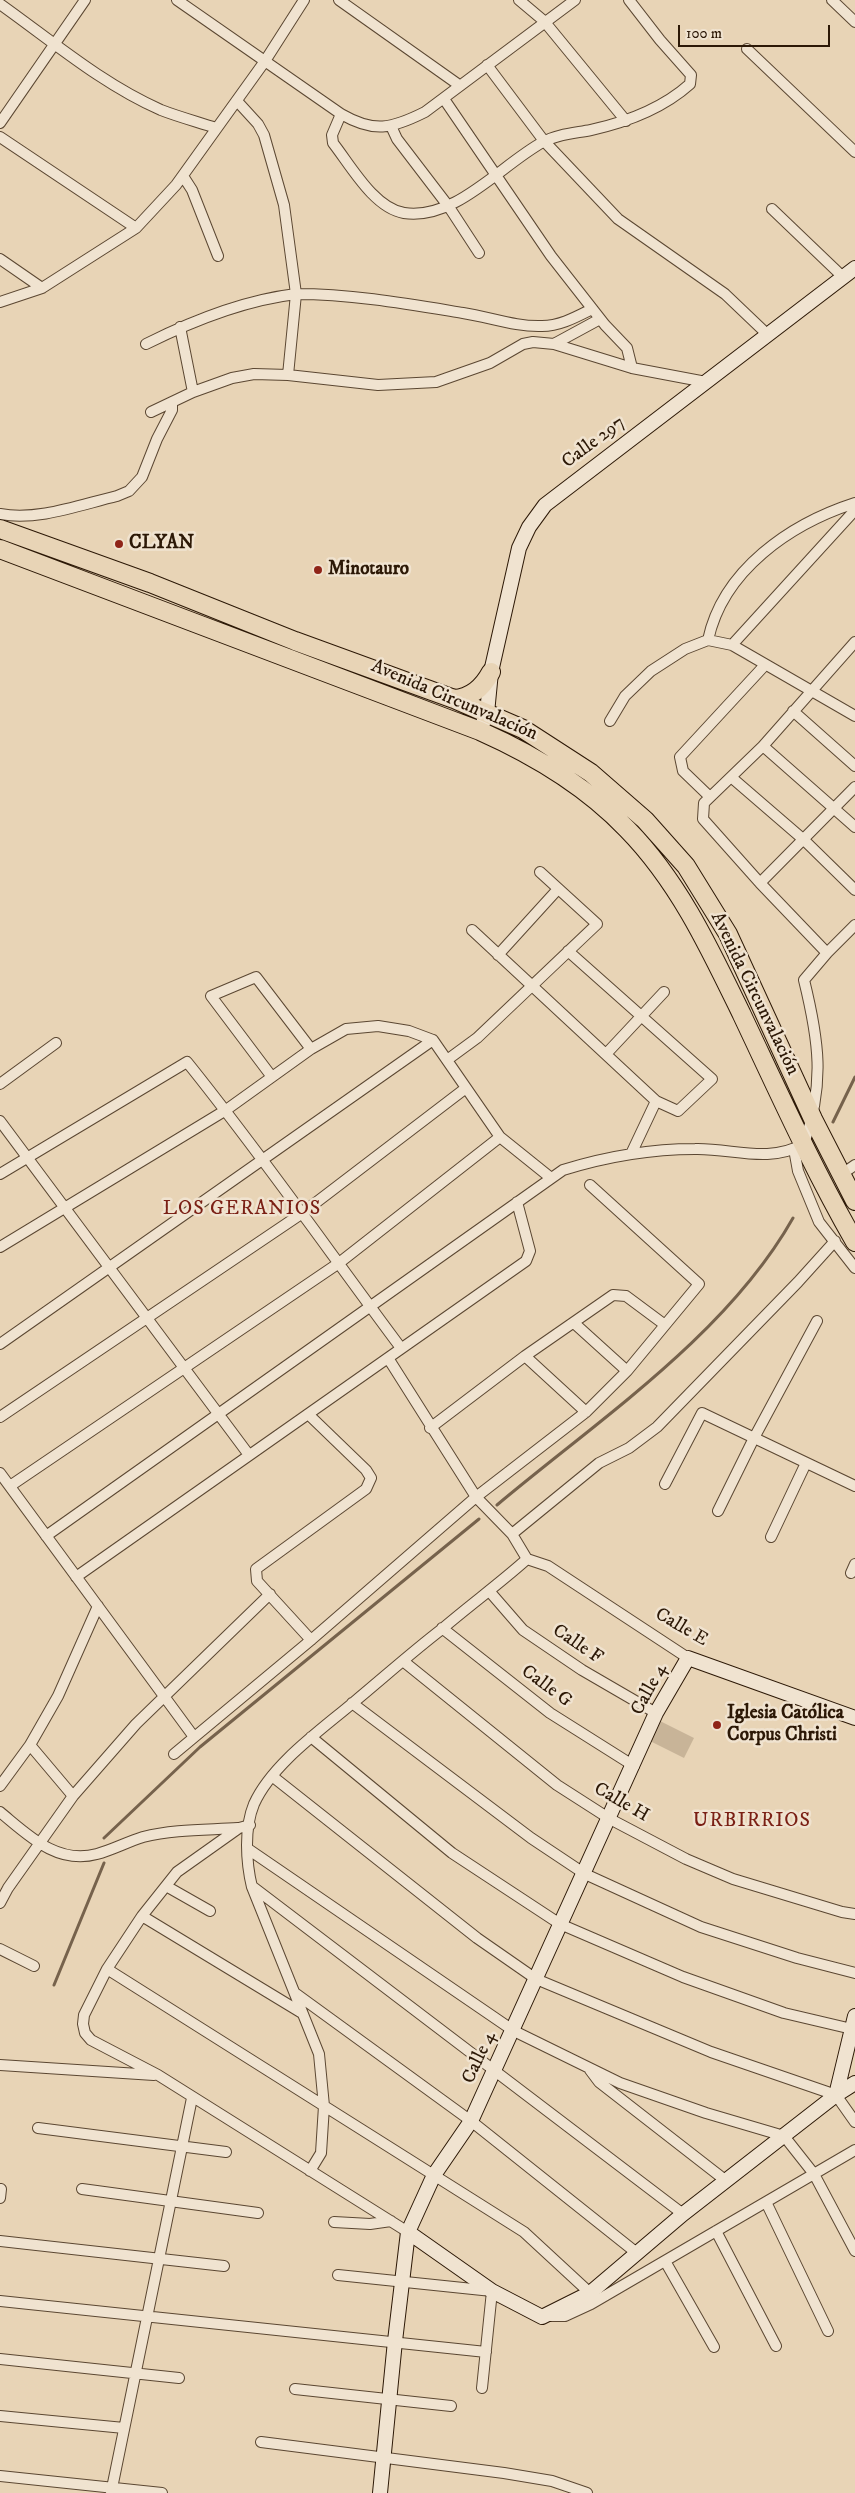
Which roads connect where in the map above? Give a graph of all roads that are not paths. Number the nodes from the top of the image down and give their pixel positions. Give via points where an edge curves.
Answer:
1 (85, 0) edge
2 (177, 0) edge
3 (304, 0) edge
4 (339, 0) edge
5 (574, 0) edge
6 (629, 0) edge
7 (832, 0) edge
8 (524, 2) edge
9 (0, 4) edge
10 (544, 21) junction
11 (855, 22) edge
12 (56, 45) junction
13 (748, 49) dead end
14 (265, 62) junction
15 (486, 65) junction
16 (459, 85) junction
17 (444, 98) junction
18 (237, 101) junction
19 (341, 114) junction
20 (626, 121) junction
21 (0, 123) edge
22 (390, 126) junction
23 (216, 128) junction
24 (0, 137) edge
25 (544, 141) junction
26 (855, 152) edge
27 (494, 175) junction
28 (182, 176) junction
29 (449, 207) junction
30 (772, 209) dead end
31 (136, 228) junction
32 (479, 253) dead end
33 (218, 256) dead end
34 (0, 259) edge
35 (855, 268) edge
36 (843, 277) junction
37 (42, 288) junction
38 (296, 294) junction
39 (0, 302) edge
40 (592, 309) junction
41 (600, 318) junction
42 (180, 327) junction
43 (768, 335) junction
44 (146, 344) dead end
45 (554, 344) junction
46 (632, 368) junction
47 (288, 375) junction
48 (706, 382) junction
49 (193, 392) junction
50 (172, 402) junction
51 (151, 412) dead end
52 (855, 504) edge
53 (855, 510) edge
54 (0, 514) edge
55 (0, 529) edge
56 (0, 549) edge
57 (708, 640) junction
58 (855, 642) edge
59 (732, 645) junction
60 (765, 665) junction
61 (491, 672) junction
62 (811, 692) junction
63 (454, 699) junction
64 (793, 711) junction
65 (487, 713) junction
66 (855, 716) edge
67 (610, 721) dead end
68 (480, 731) junction
69 (763, 746) junction
70 (855, 766) edge
71 (732, 777) junction
72 (855, 787) edge
73 (710, 797) junction
74 (836, 809) junction
75 (855, 827) edge
76 (804, 840) junction
77 (540, 872) dead end
78 (760, 883) junction
79 (558, 888) junction
80 (855, 890) edge
81 (855, 925) edge
82 (472, 930) dead end
83 (568, 951) junction
84 (827, 952) junction
85 (498, 954) junction
86 (532, 985) junction
87 (664, 992) dead end
88 (641, 1016) junction
89 (433, 1040) junction
90 (56, 1043) dead end
91 (311, 1049) junction
92 (606, 1054) junction
93 (447, 1060) junction
94 (272, 1077) junction
95 (0, 1084) edge
96 (466, 1088) junction
97 (656, 1101) junction
98 (226, 1110) junction
99 (813, 1119) junction
100 (0, 1120) edge
101 (500, 1137) junction
102 (799, 1147) junction
103 (631, 1154) junction
104 (28, 1158) junction
105 (264, 1159) junction
106 (848, 1170) edge
107 (0, 1174) edge
108 (551, 1178) junction
109 (590, 1185) dead end
110 (855, 1201) edge
111 (517, 1202) junction
112 (65, 1208) junction
113 (301, 1214) junction
114 (834, 1241) junction
115 (855, 1242) edge
116 (0, 1247) edge
117 (339, 1263) junction
118 (109, 1267) junction
119 (855, 1268) edge
120 (370, 1306) junction
121 (147, 1318) junction
122 (817, 1321) dead end
123 (574, 1323) junction
124 (665, 1325) junction
125 (0, 1344) edge
126 (401, 1348) junction
127 (525, 1356) junction
128 (388, 1358) junction
129 (185, 1369) junction
130 (627, 1371) junction
131 (586, 1412) junction
132 (218, 1414) junction
133 (308, 1414) junction
134 (0, 1417) edge
135 (430, 1428) junction
136 (754, 1438) junction
137 (249, 1455) junction
138 (806, 1463) junction
139 (0, 1473) edge
140 (665, 1484) dead end
141 (10, 1486) junction
142 (855, 1486) edge
143 (476, 1497) junction
144 (718, 1511) dead end
145 (512, 1534) junction
146 (46, 1536) junction
147 (771, 1537) dead end
148 (527, 1559) junction
149 (76, 1577) junction
150 (490, 1592) junction
151 (270, 1594) junction
152 (98, 1606) junction
153 (442, 1628) junction
154 (311, 1640) junction
155 (688, 1658) junction
156 (403, 1661) junction
157 (164, 1697) junction
158 (352, 1703) junction
159 (656, 1713) junction
160 (855, 1718) edge
161 (194, 1737) junction
162 (311, 1737) junction
163 (30, 1745) junction
164 (174, 1754) dead end
165 (634, 1766) junction
166 (272, 1776) junction
167 (0, 1786) edge
168 (73, 1796) junction
169 (0, 1812) edge
170 (610, 1820) junction
171 (244, 1826) junction
172 (38, 1844) junction
173 (248, 1849) junction
174 (585, 1874) junction
175 (4, 1886) edge
176 (166, 1886) junction
177 (252, 1887) junction
178 (0, 1903) edge
179 (210, 1911) dead end
180 (855, 1914) edge
181 (142, 1916) junction
182 (560, 1924) junction
183 (0, 1949) edge
184 (34, 1966) dead end
185 (108, 1969) junction
186 (855, 1973) edge
187 (536, 1979) junction
188 (295, 1993) junction
189 (302, 2013) junction
190 (853, 2023) edge
191 (514, 2031) junction
192 (0, 2065) edge
193 (589, 2068) junction
194 (494, 2072) junction
195 (158, 2075) junction
196 (855, 2084) edge
197 (836, 2095) junction
198 (192, 2098) junction
199 (324, 2106) junction
200 (472, 2121) junction
201 (855, 2122) edge
202 (38, 2128) dead end
203 (784, 2136) junction
204 (182, 2146) junction
205 (855, 2150) edge
206 (226, 2152) dead end
207 (310, 2171) junction
208 (814, 2174) junction
209 (434, 2175) junction
210 (725, 2180) junction
211 (82, 2189) dead end
212 (171, 2200) junction
213 (766, 2202) junction
214 (258, 2213) dead end
215 (682, 2214) junction
216 (391, 2221) junction
217 (334, 2222) dead end
218 (716, 2231) junction
219 (408, 2232) junction
220 (0, 2241) edge
221 (855, 2251) edge
222 (638, 2254) junction
223 (159, 2258) junction
224 (665, 2261) junction
225 (224, 2266) dead end
226 (338, 2275) dead end
227 (402, 2281) junction
228 (492, 2291) junction
229 (590, 2293) junction
230 (0, 2301) edge
231 (148, 2316) junction
232 (542, 2316) junction
233 (828, 2331) dead end
234 (395, 2341) junction
235 (776, 2346) dead end
236 (714, 2348) dead end
237 (486, 2352) junction
238 (0, 2358) edge
239 (136, 2374) junction
240 (179, 2378) dead end
241 (482, 2388) dead end
242 (295, 2389) dead end
243 (389, 2399) junction
244 (451, 2406) dead end
245 (0, 2416) edge
246 (124, 2428) junction
247 (261, 2442) dead end
248 (383, 2459) junction
249 (0, 2476) edge
250 (112, 2491) edge
251 (162, 2493) edge
252 (380, 2493) edge
253 (587, 2493) edge

1 - 12 street
2 - 14 street
3 - 14 street
4 - 16 street
5 - 10 street
6 - 20 street via 691,80 672,99
7 - 11 street
8 - 10 street
9 - 12 street
10 - 15 street
10 - 20 street
12 - 21 street
12 - 23 street via 129,94 161,110
13 - 26 street
14 - 18 street
14 - 19 street
15 - 16 street
15 - 25 street
16 - 17 street
17 - 22 street via 425,112
17 - 27 street
18 - 23 street
18 - 38 street via 264,135 284,205
19 - 22 street via 366,126
19 - 29 street via 332,134 333,142 377,199 392,210 406,213
20 - 25 street
22 - 29 street
23 - 28 street
24 - 31 street
25 - 27 street
25 - 43 street via 618,219 725,294
27 - 29 street
27 - 40 street
28 - 31 street
28 - 33 street via 192,190
29 - 32 street
30 - 36 street
31 - 37 street
34 - 37 street
35 - 36 street, Calle 297
36 - 43 street, Calle 297
37 - 39 street
38 - 40 street via 327,294 465,314 509,324 543,326 562,323
38 - 42 street via 273,297
38 - 47 street
40 - 41 street
41 - 45 street
41 - 46 street via 627,348
42 - 44 street
42 - 49 street
43 - 48 street, Calle 297
45 - 46 street
45 - 47 street via 523,344 490,363 436,382 378,385
46 - 48 street
47 - 49 street via 254,374
48 - 61 street, Calle 297 via 545,505 519,548
49 - 50 street
50 - 51 street
50 - 54 street via 172,410 145,472 129,491 36,515 17,517
52 - 57 street via 796,529 758,556 728,590
53 - 59 street
55 - 63 highway, Avenida Circunvalación
56 - 68 highway, Avenida Circunvalación
57 - 59 street
57 - 67 street via 685,649 651,671 625,696
58 - 62 street
59 - 60 street
60 - 62 street
60 - 73 street via 680,757 683,771
61 - 63 highway via 477,691 462,699
61 - 65 street, Calle 297
62 - 64 street
62 - 66 street
63 - 65 highway, Avenida Circunvalación
64 - 69 street
64 - 70 street
65 - 68 street, Calle 297
65 - 99 highway, Avenida Circunvalación via 523,730 591,772 645,820 686,866 728,934
68 - 102 highway, Avenida Circunvalación via 542,762 576,785 627,828 666,874 706,940
69 - 71 street
69 - 74 street
71 - 73 street
71 - 76 street
72 - 74 street
73 - 78 street via 704,803 703,819
74 - 75 street
74 - 76 street
76 - 78 street
76 - 80 street
77 - 79 street
78 - 84 street
79 - 83 street via 597,924
79 - 85 street
81 - 84 street
82 - 85 street
83 - 86 street
83 - 88 street
84 - 99 street via 804,980 816,1028 819,1068
85 - 86 street
86 - 92 street
86 - 93 street via 477,1038
87 - 88 street
88 - 92 street
88 - 97 street via 712,1079 678,1112
89 - 91 street via 409,1031 378,1026 346,1030
89 - 93 street
89 - 105 street
90 - 95 street
91 - 94 street
91 - 94 street via 256,977 211,996
92 - 97 street
93 - 96 street
94 - 98 street
96 - 101 street
96 - 113 street
97 - 103 street
98 - 104 street via 187,1062
98 - 105 street
98 - 112 street
99 - 102 street
99 - 106 highway, Avenida Circunvalación
100 - 104 street
101 - 108 street
101 - 117 street
102 - 103 street via 779,1154 696,1149
102 - 114 street via 798,1171 819,1222
102 - 115 highway, Avenida Circunvalación
103 - 108 street via 600,1158 563,1170
104 - 107 street
104 - 112 street
105 - 113 street
105 - 118 street
106 - 110 highway, Avenida Circunvalación
108 - 111 street
109 - 124 street via 699,1284
111 - 120 street
111 - 126 street via 530,1251 526,1261
112 - 116 street
112 - 118 street
113 - 117 street
113 - 121 street
114 - 119 street
114 - 145 street via 657,1427 629,1448 599,1463
117 - 120 street
117 - 129 street
118 - 121 street
118 - 125 street
120 - 126 street
120 - 132 street
121 - 129 street
121 - 134 street
122 - 136 street
123 - 124 street via 619,1294
123 - 127 street
123 - 130 street
124 - 130 street
126 - 128 street
127 - 131 street
127 - 135 street
128 - 133 street
128 - 135 street
129 - 132 street
129 - 141 street
130 - 131 street
131 - 143 street
132 - 137 street
132 - 146 street
133 - 137 street
133 - 151 street via 368,1472 371,1482 366,1489 258,1566 255,1572 257,1581
135 - 143 street
136 - 138 street
136 - 140 street via 702,1413
136 - 144 street
137 - 149 street
138 - 142 street
138 - 147 street
139 - 141 street
141 - 146 street
143 - 145 street
143 - 154 street
145 - 148 street
146 - 149 street
148 - 150 street
148 - 155 street, Calle E via 548,1566
149 - 152 street
150 - 153 street
150 - 159 street, Calle F via 523,1630 582,1670
151 - 154 street
151 - 157 street
152 - 157 street
152 - 163 street via 58,1696
153 - 156 street
153 - 165 street, Calle G via 550,1713
154 - 161 street
155 - 159 street, Calle 4
155 - 160 street, Calle E
156 - 158 street
156 - 170 street, Calle H via 557,1785
157 - 161 street
157 - 168 street
158 - 162 street
158 - 174 street via 531,1838
159 - 165 street, Calle 4
161 - 164 street
162 - 166 street
162 - 182 street via 452,1852
163 - 167 street
163 - 168 street
165 - 170 street, Calle 4
166 - 171 street
166 - 187 street via 477,1938
168 - 172 street
169 - 172 street
170 - 174 street, Calle 4
170 - 180 street, Calle H via 733,1879
171 - 172 street via 144,1837 83,1857 72,1857
171 - 173 street
171 - 176 street via 177,1872
172 - 175 street
173 - 177 street
173 - 191 street
174 - 182 street, Calle 4
174 - 186 street via 702,1927 796,1958
175 - 178 street
176 - 179 street
176 - 181 street
177 - 188 street
177 - 194 street
181 - 185 street
181 - 189 street
182 - 187 street, Calle 4
182 - 190 street via 683,1977 784,2013
183 - 184 street
185 - 195 street via 84,2015 85,2033 91,2040
185 - 199 street
187 - 191 street, Calle 4
187 - 197 street via 711,2052
188 - 189 street
188 - 200 street
189 - 199 street via 319,2054
190 - 197 street
191 - 193 street
191 - 194 street, Calle 4
192 - 195 street
193 - 203 street via 620,2083 706,2113
193 - 210 street via 599,2082
194 - 200 street, Calle 4
194 - 215 street
195 - 198 street
196 - 197 street
197 - 201 street
197 - 203 street
198 - 204 street
198 - 207 street
199 - 207 street via 321,2153
199 - 209 street
200 - 209 street, Calle 4
200 - 222 street
202 - 204 street
203 - 208 street
203 - 210 street
204 - 206 street
204 - 212 street
205 - 208 street
207 - 216 street
208 - 213 street
208 - 221 street
209 - 219 street, Calle 4
209 - 229 street via 524,2232
210 - 215 street
211 - 212 street
212 - 214 street
212 - 223 street
213 - 218 street
213 - 233 street
215 - 222 street
216 - 217 street via 370,2224
216 - 219 street
218 - 224 street
218 - 235 street
219 - 227 street, Calle 4
219 - 228 street
220 - 223 street
222 - 229 street
223 - 225 street
223 - 231 street
224 - 232 street via 591,2304 564,2316
224 - 236 street
226 - 227 street
227 - 228 street
227 - 234 street, Calle 4
228 - 232 street
228 - 237 street
229 - 232 street
230 - 231 street
231 - 234 street
231 - 239 street
234 - 237 street
234 - 243 street, Calle 4
237 - 241 street
238 - 239 street
239 - 240 street
239 - 246 street
242 - 243 street
243 - 244 street
243 - 248 street, Calle 4
245 - 246 street
246 - 250 street
247 - 248 street
248 - 252 street, Calle 4
248 - 253 street via 504,2473
249 - 250 street
250 - 251 street

